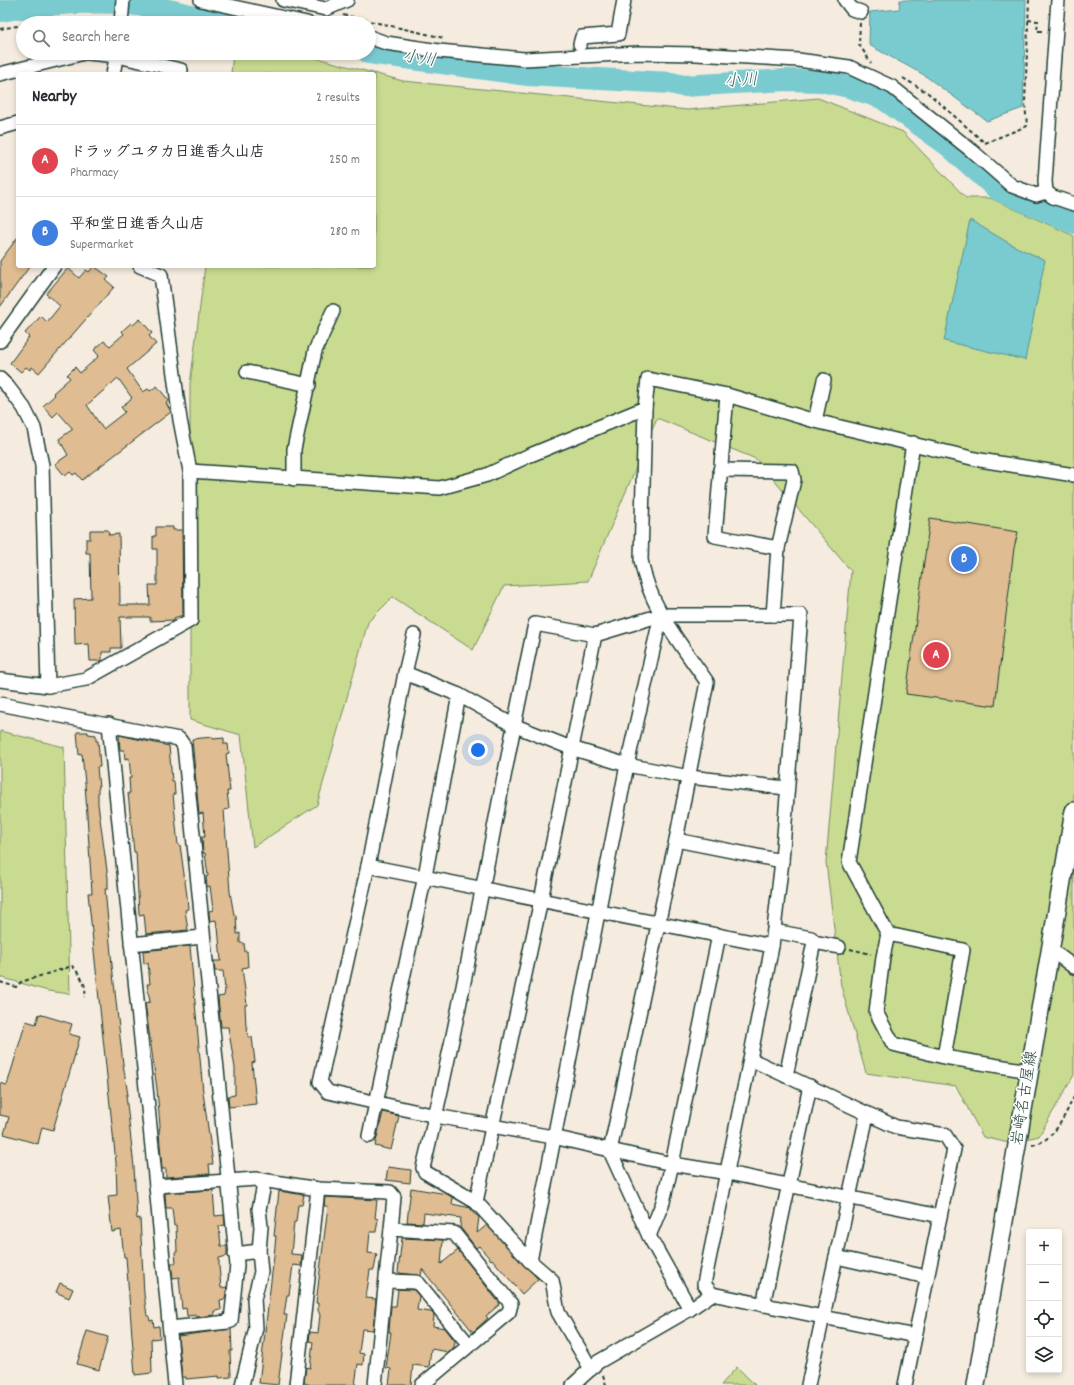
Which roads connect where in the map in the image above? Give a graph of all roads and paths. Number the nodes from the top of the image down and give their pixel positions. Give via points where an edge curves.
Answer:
1 (123, 0) edge
2 (201, 0) edge
3 (283, 0) edge
4 (346, 0) edge
5 (624, 0) edge
6 (845, 0) edge
7 (1029, 0) edge
8 (1058, 0) edge
9 (326, 9) junction
10 (861, 12) joint
11 (122, 16) edge
12 (275, 16) edge
13 (345, 16) edge
14 (1028, 20) junction
15 (376, 23) edge
16 (16, 26) edge
17 (0, 29) edge
18 (1055, 31) junction
19 (447, 38) dead end
20 (376, 39) edge
21 (580, 44) dead end
22 (56, 60) edge
23 (116, 60) edge
24 (138, 60) edge
25 (877, 66) dead end
26 (113, 72) edge
27 (180, 72) edge
28 (0, 74) edge
29 (902, 77) dead end
30 (16, 124) edge
31 (0, 128) edge
32 (1046, 192) junction
33 (1074, 204) edge
34 (53, 268) edge
35 (152, 268) edge
36 (163, 270) edge
37 (333, 311) dead end
38 (0, 341) edge
39 (247, 372) dead end
40 (0, 379) edge
41 (824, 380) dead end
42 (309, 385) junction
43 (727, 395) junction
44 (645, 408) junction
45 (815, 421) junction
46 (913, 444) junction
47 (720, 470) junction
48 (190, 471) junction
49 (1074, 475) edge
50 (294, 479) junction
51 (778, 548) junction
52 (661, 615) junction
53 (773, 615) junction
54 (414, 635) dead end
55 (595, 635) junction
56 (405, 673) junction
57 (0, 680) edge
58 (48, 686) junction
59 (459, 695) junction
60 (0, 704) edge
61 (109, 724) junction
62 (513, 725) junction
63 (571, 748) junction
64 (627, 765) junction
65 (689, 777) junction
66 (786, 788) junction
67 (1074, 811) edge
68 (676, 840) junction
69 (782, 861) junction
70 (368, 866) junction
71 (425, 876) junction
72 (483, 889) junction
73 (541, 900) junction
74 (599, 913) junction
75 (659, 924) junction
76 (774, 931) junction
77 (888, 934) junction
78 (719, 935) junction
79 (203, 937) junction
80 (814, 942) junction
81 (131, 944) junction
82 (772, 946) junction
83 (840, 947) joint
84 (1051, 950) junction
85 (883, 957) junction
86 (1074, 967) edge
87 (0, 982) edge
88 (84, 997) dead end
89 (944, 1057) junction
90 (750, 1059) junction
91 (1029, 1071) junction
92 (786, 1076) junction
93 (810, 1086) junction
94 (1074, 1097) edge
95 (376, 1102) junction
96 (867, 1115) junction
97 (436, 1116) junction
98 (493, 1128) junction
99 (369, 1136) dead end
100 (553, 1137) junction
101 (1018, 1146) junction
102 (610, 1151) junction
103 (672, 1164) junction
104 (728, 1173) junction
105 (229, 1181) junction
106 (262, 1181) junction
107 (156, 1186) junction
108 (787, 1186) junction
109 (318, 1188) junction
110 (849, 1199) junction
111 (476, 1202) junction
112 (940, 1216) junction
113 (391, 1229) junction
114 (649, 1236) junction
115 (258, 1251) junction
116 (235, 1254) junction
117 (836, 1258) junction
118 (530, 1261) junction
119 (927, 1277) junction
120 (386, 1281) junction
121 (712, 1294) junction
122 (763, 1305) junction
123 (690, 1309) junction
124 (823, 1318) junction
125 (170, 1328) junction
126 (915, 1336) junction
127 (469, 1345) junction
128 (591, 1369) junction
129 (175, 1385) edge
130 (242, 1385) edge
131 (296, 1385) edge
132 (375, 1385) edge
133 (422, 1385) edge
134 (573, 1385) edge
135 (808, 1385) edge
136 (905, 1385) edge
137 (976, 1385) edge

1 - 11 street
2 - 12 street
3 - 9 street
4 - 9 street
5 - 21 street via 618,34 582,37
6 - 10 street via 852,9
7 - 14 path
8 - 18 street
9 - 13 path
10 - 25 path via 859,44 871,63
14 - 18 path via 1038,21 1037,31
14 - 29 path via 1025,103 1027,126 985,143 928,94
15 - 19 path
16 - 17 path
18 - 32 street
20 - 32 street via 438,51 524,59 696,54 798,60 849,67 892,88 1012,186 1036,194
22 - 28 street
23 - 26 street
24 - 27 street via 181,70
30 - 31 street
32 - 33 street
34 - 38 street
35 - 36 street
36 - 48 street via 180,420
37 - 42 street via 315,351
39 - 42 street
40 - 58 street via 24,408 34,428 42,465
41 - 45 street
42 - 50 street via 294,449
43 - 44 street via 648,379
43 - 45 street
43 - 47 street
44 - 50 street via 487,475 440,488
44 - 52 street via 640,560 644,580
45 - 46 street
46 - 49 street via 980,460
46 - 77 street via 849,862
47 - 51 street via 715,536
47 - 51 street via 792,471 794,480
48 - 50 street
48 - 58 street via 191,620 86,679
51 - 53 street
52 - 53 street
52 - 55 street
52 - 64 street
52 - 65 street via 707,682
53 - 66 street via 801,615
54 - 56 street
55 - 62 street via 535,624
55 - 63 street
56 - 59 street
56 - 70 street
57 - 58 street
59 - 62 street
59 - 71 street
60 - 61 street
61 - 79 street via 179,739 182,743
61 - 81 street
62 - 63 street
62 - 72 street
63 - 64 street
63 - 73 street
64 - 65 street
64 - 74 street
65 - 66 street
65 - 68 street
66 - 69 street
67 - 84 main road, 岩崎名古屋線
68 - 69 street
68 - 75 street
69 - 76 street
70 - 71 street
70 - 95 street via 320,1082 328,1092
71 - 72 street
71 - 95 street
72 - 73 street
72 - 97 street
73 - 74 street
73 - 98 street
74 - 75 street
74 - 100 street
75 - 78 street
75 - 102 street
76 - 80 street via 811,938
76 - 82 street
77 - 85 street
77 - 89 street via 963,950
78 - 82 street
78 - 103 street
79 - 81 street
79 - 105 street
80 - 83 street
80 - 92 street
81 - 107 street
82 - 90 street
83 - 85 path
84 - 86 street
84 - 91 main road, 岩崎名古屋線
85 - 89 street via 876,1012 893,1044
87 - 88 path via 16,987 21,982 72,966 85,985
89 - 91 street
90 - 92 street
90 - 104 street
91 - 101 main road, 岩崎名古屋線
92 - 93 street
93 - 96 street
93 - 108 street
94 - 101 path via 1056,1130 1047,1139 1034,1145
95 - 97 street
95 - 99 street
96 - 110 street
96 - 112 street via 896,1127 945,1135 954,1148
97 - 98 street
97 - 111 street via 423,1168 425,1172
98 - 100 street
98 - 111 street
100 - 102 street
100 - 118 street
101 - 137 main road, 岩崎名古屋線
102 - 103 street
102 - 114 street
103 - 104 street
103 - 114 street via 663,1202
104 - 108 street
104 - 121 street via 704,1284
105 - 106 street
105 - 107 street
105 - 116 street
106 - 109 street
106 - 115 street
107 - 125 street
108 - 110 street
108 - 122 street
109 - 113 street via 390,1192 394,1197
109 - 131 street
110 - 112 street
110 - 117 street
111 - 118 street
112 - 119 street
113 - 120 street
113 - 127 street via 454,1233 511,1304 509,1312
114 - 123 street
115 - 116 street
115 - 130 street via 261,1272 254,1299 256,1328
116 - 125 street via 237,1276 231,1321
117 - 119 street
117 - 124 street
118 - 128 street via 552,1280 558,1312
119 - 126 street
120 - 127 street via 419,1284
120 - 132 street
121 - 122 street
121 - 123 street
122 - 124 street
123 - 128 street via 598,1362
124 - 126 street
124 - 135 street
125 - 129 street
126 - 136 street
127 - 133 street
128 - 134 street

